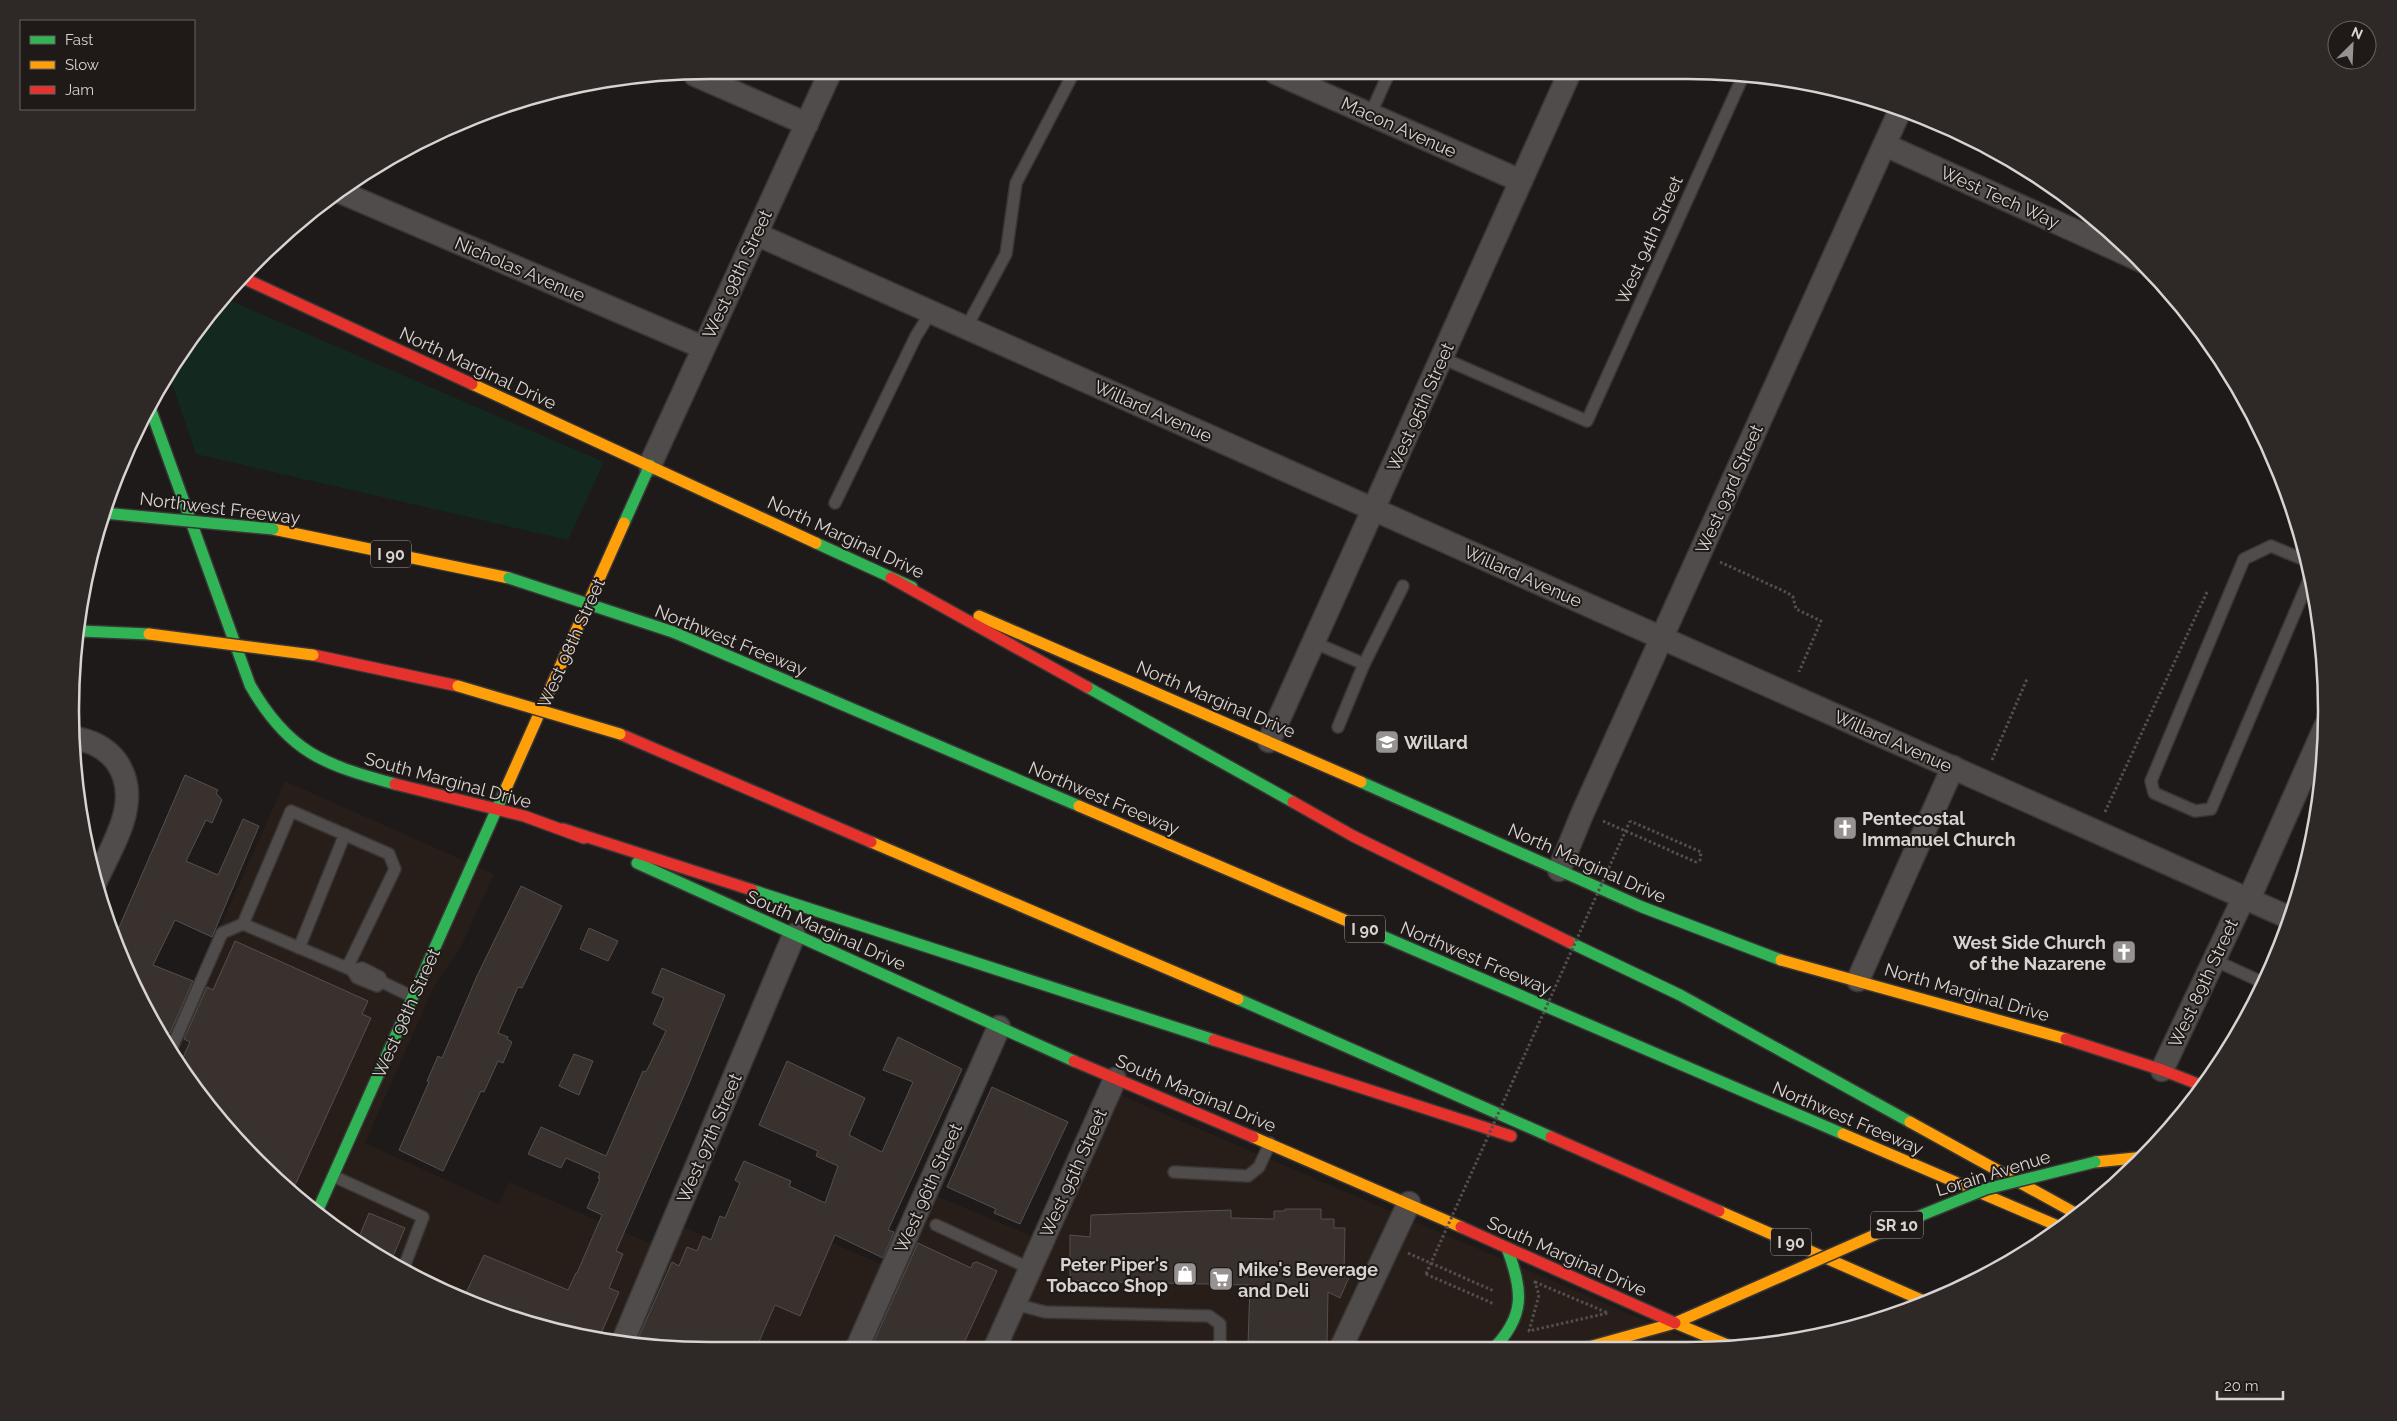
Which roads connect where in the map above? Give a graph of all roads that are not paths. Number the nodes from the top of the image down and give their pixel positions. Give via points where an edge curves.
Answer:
1 (704, 79) edge
2 (827, 79) edge
3 (1070, 79) edge
4 (1289, 79) edge
5 (1385, 79) edge
6 (1567, 79) edge
7 (1741, 81) edge
8 (1370, 115) junction
9 (1898, 115) edge
10 (807, 124) junction
11 (1885, 145) junction
12 (1521, 181) junction
13 (346, 195) edge
14 (756, 234) junction
15 (2116, 248) edge
16 (249, 280) edge
17 (931, 312) junction
18 (966, 328) junction
19 (702, 347) junction
20 (1442, 358) junction
21 (152, 415) edge
22 (650, 465) junction
23 (835, 503) dead end
24 (1373, 509) junction
25 (110, 514) edge
26 (2299, 558) edge
27 (891, 578) junction
28 (1403, 586) dead end
29 (2306, 588) edge
30 (84, 631) edge
31 (1663, 638) junction
32 (1313, 642) junction
33 (1364, 664) junction
34 (1338, 727) dead end
35 (80, 740) edge
36 (1269, 741) junction
37 (2317, 744) edge
38 (1953, 767) junction
39 (496, 810) junction
40 (563, 829) junction
41 (346, 834) junction
42 (1559, 870) junction
43 (100, 872) edge
44 (2246, 898) junction
45 (2284, 915) edge
46 (243, 924) junction
47 (794, 935) junction
48 (299, 948) junction
49 (2214, 960) junction
50 (350, 969) junction
51 (1858, 980) junction
52 (2257, 980) edge
53 (413, 997) junction
54 (999, 1027) junction
55 (174, 1043) edge
56 (2162, 1070) junction
57 (1115, 1079) junction
58 (2196, 1083) edge
59 (1523, 1140) dead end
60 (1270, 1143) junction
61 (1542, 1146) dead end
62 (2132, 1158) edge
63 (1174, 1172) dead end
64 (333, 1176) junction
65 (1656, 1183) junction
66 (1409, 1203) junction
67 (319, 1206) edge
68 (2073, 1211) edge
69 (2054, 1224) edge
70 (936, 1225) dead end
71 (1507, 1248) junction
72 (405, 1263) edge
73 (1031, 1268) junction
74 (1917, 1298) edge
75 (1014, 1304) junction
76 (1675, 1323) junction
77 (625, 1336) edge
78 (1719, 1341) edge
79 (860, 1342) edge
80 (997, 1342) edge
81 (1220, 1342) edge
82 (1344, 1342) edge
83 (1501, 1342) edge
84 (1607, 1342) edge

1 - 10 street
2 - 10 street, West 98th Street
3 - 18 lane via 1016,182 1006,254
4 - 8 street, Macon Avenue
5 - 8 lane
6 - 12 street, West 95th Street
7 - 20 lane, West 94th Street via 1587,421
8 - 12 street, Macon Avenue
9 - 11 street, West 93rd Street
10 - 14 street, West 98th Street
11 - 15 street, West Tech Way
11 - 31 street, West 93rd Street
12 - 20 street, West 95th Street
13 - 19 street, Nicholas Avenue
14 - 17 street, Willard Avenue
14 - 19 street, West 98th Street
16 - 22 main road, North Marginal Drive
17 - 18 street, Willard Avenue
17 - 23 lane via 916,336
18 - 24 street, Willard Avenue
19 - 22 street, West 98th Street
20 - 24 street, West 95th Street
21 - 39 main road, South Marginal Drive via 250,685 278,727 305,751 336,767
22 - 27 main road, North Marginal Drive
22 - 39 main road, West 98th Street
24 - 31 street, Willard Avenue
24 - 32 street, West 95th Street
25 - 69 main road, Northwest Freeway / I 90, bridge via 273,529 509,578 673,632
26 - 29 lane via 2271,546 2244,558 2151,781 2154,793 2195,811 2212,809
27 - 36 main road, North Marginal Drive
27 - 68 main road via 1353,836 1680,995
28 - 33 lane
30 - 65 main road, I 90, bridge via 149,634 313,654 458,686 620,734 1192,979
31 - 38 street, Willard Avenue
31 - 42 street, West 93rd Street
32 - 33 lane
32 - 36 street, West 95th Street
33 - 34 lane
35 - 43 street via 109,753 125,777 128,790 125,815
36 - 42 main road, North Marginal Drive
37 - 44 street, West 89th Street
38 - 44 street, Willard Avenue
38 - 51 street
39 - 40 main road, South Marginal Drive
39 - 53 main road, West 98th Street
40 - 47 main road, South Marginal Drive
40 - 59 main road
41 - 46 lane via 291,811
41 - 48 lane
41 - 50 lane via 389,854 395,869
42 - 51 main road, North Marginal Drive via 1642,907 1789,963
44 - 45 street, Willard Avenue
44 - 49 street, West 89th Street
46 - 48 lane
46 - 55 lane via 222,933
47 - 54 main road, South Marginal Drive
47 - 77 street, West 97th Street
48 - 50 lane
49 - 52 lane
49 - 56 street, West 89th Street
50 - 53 lane via 357,978 377,986 382,982
51 - 56 main road, North Marginal Drive via 2029,1027
53 - 64 main road, West 98th Street
54 - 57 main road, South Marginal Drive
54 - 79 street, West 96th Street
56 - 58 main road, North Marginal Drive
57 - 60 main road, South Marginal Drive
57 - 73 street, West 95th Street
60 - 63 lane via 1259,1167 1248,1176
60 - 66 main road, South Marginal Drive
61 - 65 main road
62 - 76 main road, Lorain Avenue / SR 10, bridge via 2094,1162 1986,1189
64 - 67 main road, West 98th Street
64 - 72 lane via 423,1217
65 - 74 main road, I 90
66 - 71 main road, South Marginal Drive
66 - 82 street
70 - 73 lane
71 - 76 main road, South Marginal Drive
71 - 83 main road via 1520,1287 1520,1303
73 - 75 street, West 95th Street
75 - 80 street, West 95th Street
75 - 81 lane via 1045,1312 1209,1316 1220,1324
76 - 78 main road, South Marginal Drive
76 - 84 main road, Lorain Avenue / SR 10

